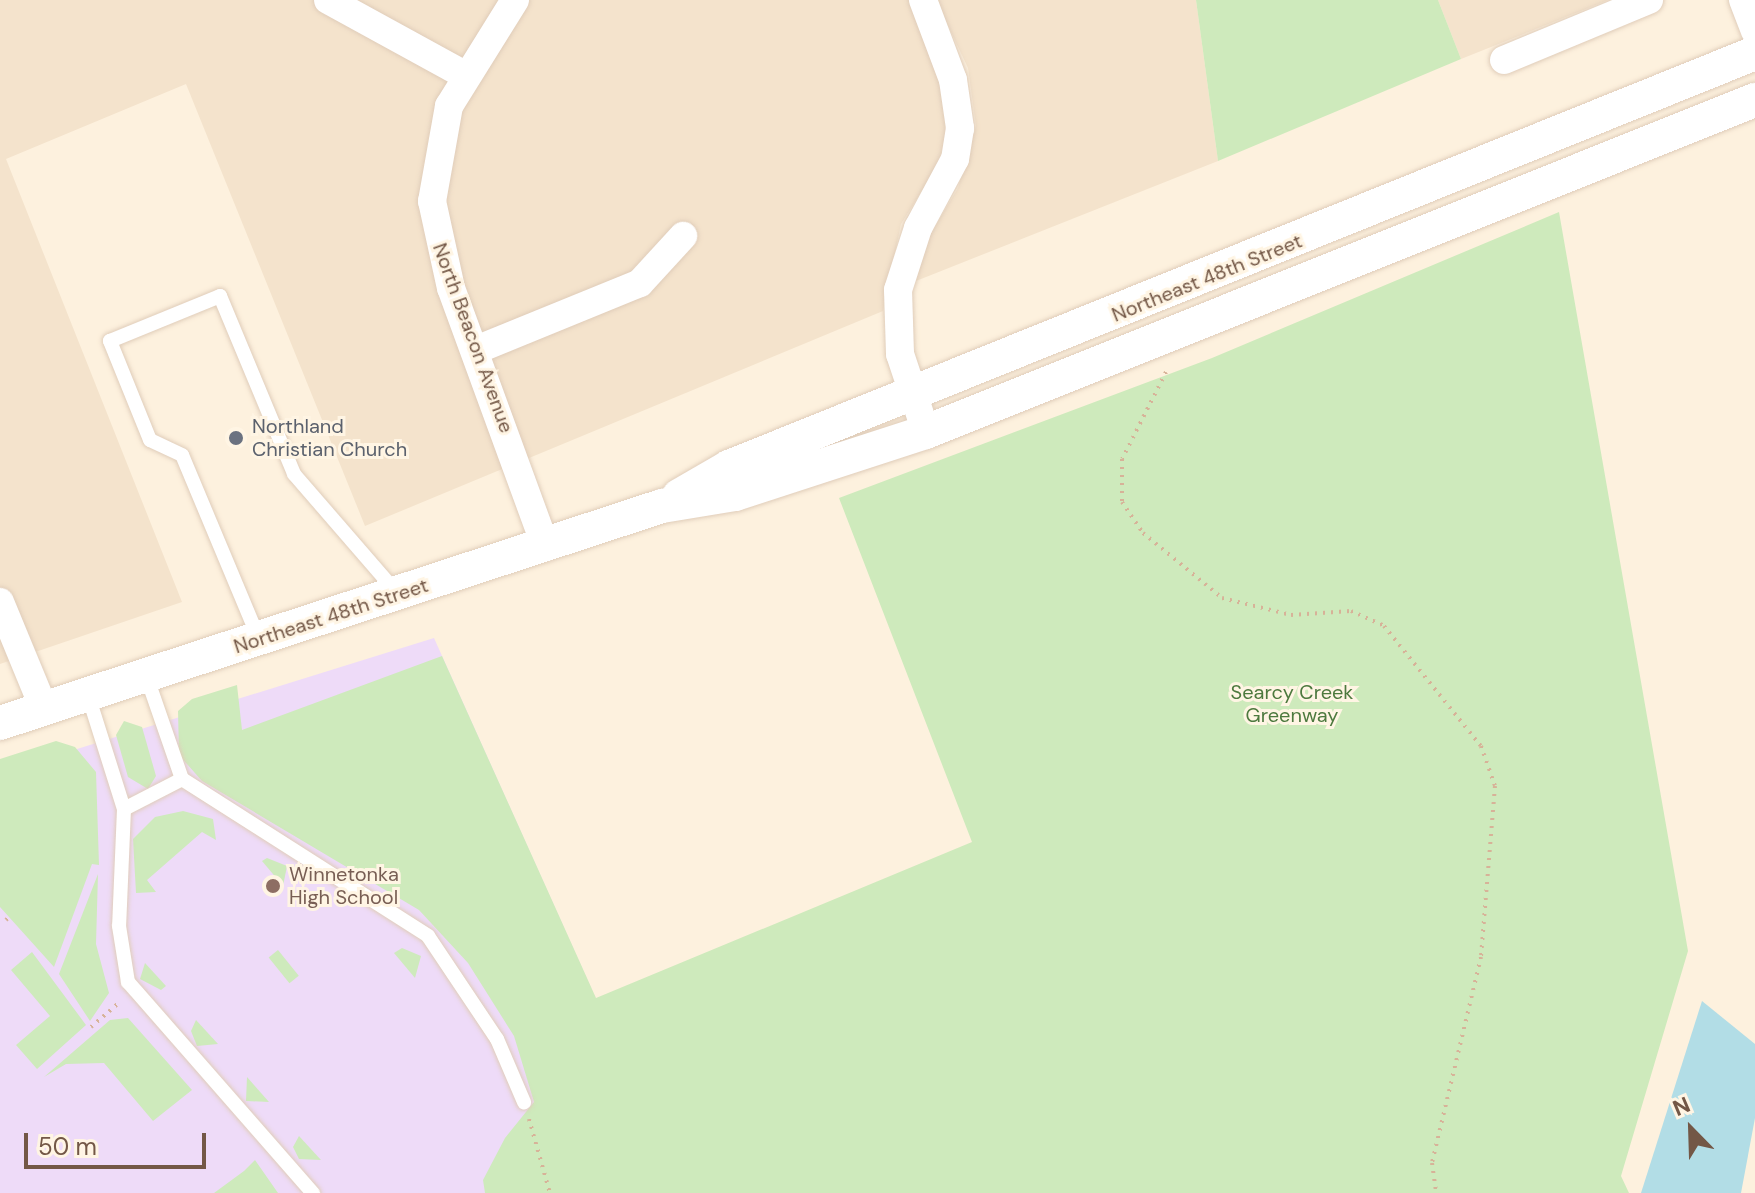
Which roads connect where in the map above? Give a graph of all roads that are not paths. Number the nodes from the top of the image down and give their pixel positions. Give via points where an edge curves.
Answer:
1 (328, 0) edge
2 (515, 0) edge
3 (923, 0) edge
4 (1649, 0) edge
5 (1743, 0) edge
6 (1755, 31) edge
7 (1755, 53) edge
8 (1504, 60) dead end
9 (465, 75) junction
10 (1755, 100) edge
11 (1340, 223) junction
12 (683, 236) dead end
13 (1358, 264) junction
14 (476, 350) junction
15 (913, 399) junction
16 (926, 432) junction
17 (662, 506) junction
18 (546, 547) junction
19 (398, 594) junction
20 (0, 602) edge
21 (260, 639) junction
22 (146, 675) junction
23 (88, 695) junction
24 (44, 709) junction
25 (0, 723) edge
26 (182, 779) junction
27 (124, 809) junction
28 (524, 1102) road end
29 (313, 1193) edge

1 - 9 street
2 - 9 street, North Beacon Avenue
3 - 15 street via 953,80 960,128 955,159 918,228 898,290 900,354
4 - 8 street
5 - 6 street
7 - 11 street, Northeast 48th Street
9 - 14 street, North Beacon Avenue via 449,106 432,201 451,288
10 - 13 street, Northeast 48th Street
11 - 13 street
11 - 15 street, Northeast 48th Street
12 - 14 street via 640,283
13 - 16 street, Northeast 48th Street
14 - 18 street, North Beacon Avenue
15 - 16 street
15 - 17 street, Northeast 48th Street via 729,467
16 - 17 street, Northeast 48th Street via 735,494
17 - 18 street, Northeast 48th Street
18 - 19 street, Northeast 48th Street
19 - 21 street, Northeast 48th Street
19 - 21 lane via 294,474 220,296 110,341 150,440 182,455
20 - 24 street
21 - 22 street, Northeast 48th Street
22 - 23 street, Northeast 48th Street
22 - 26 lane
23 - 24 street, Northeast 48th Street
23 - 27 lane
24 - 25 street, Northeast 48th Street
26 - 27 lane
26 - 28 lane via 428,936 497,1039
27 - 29 lane via 119,926 128,982

